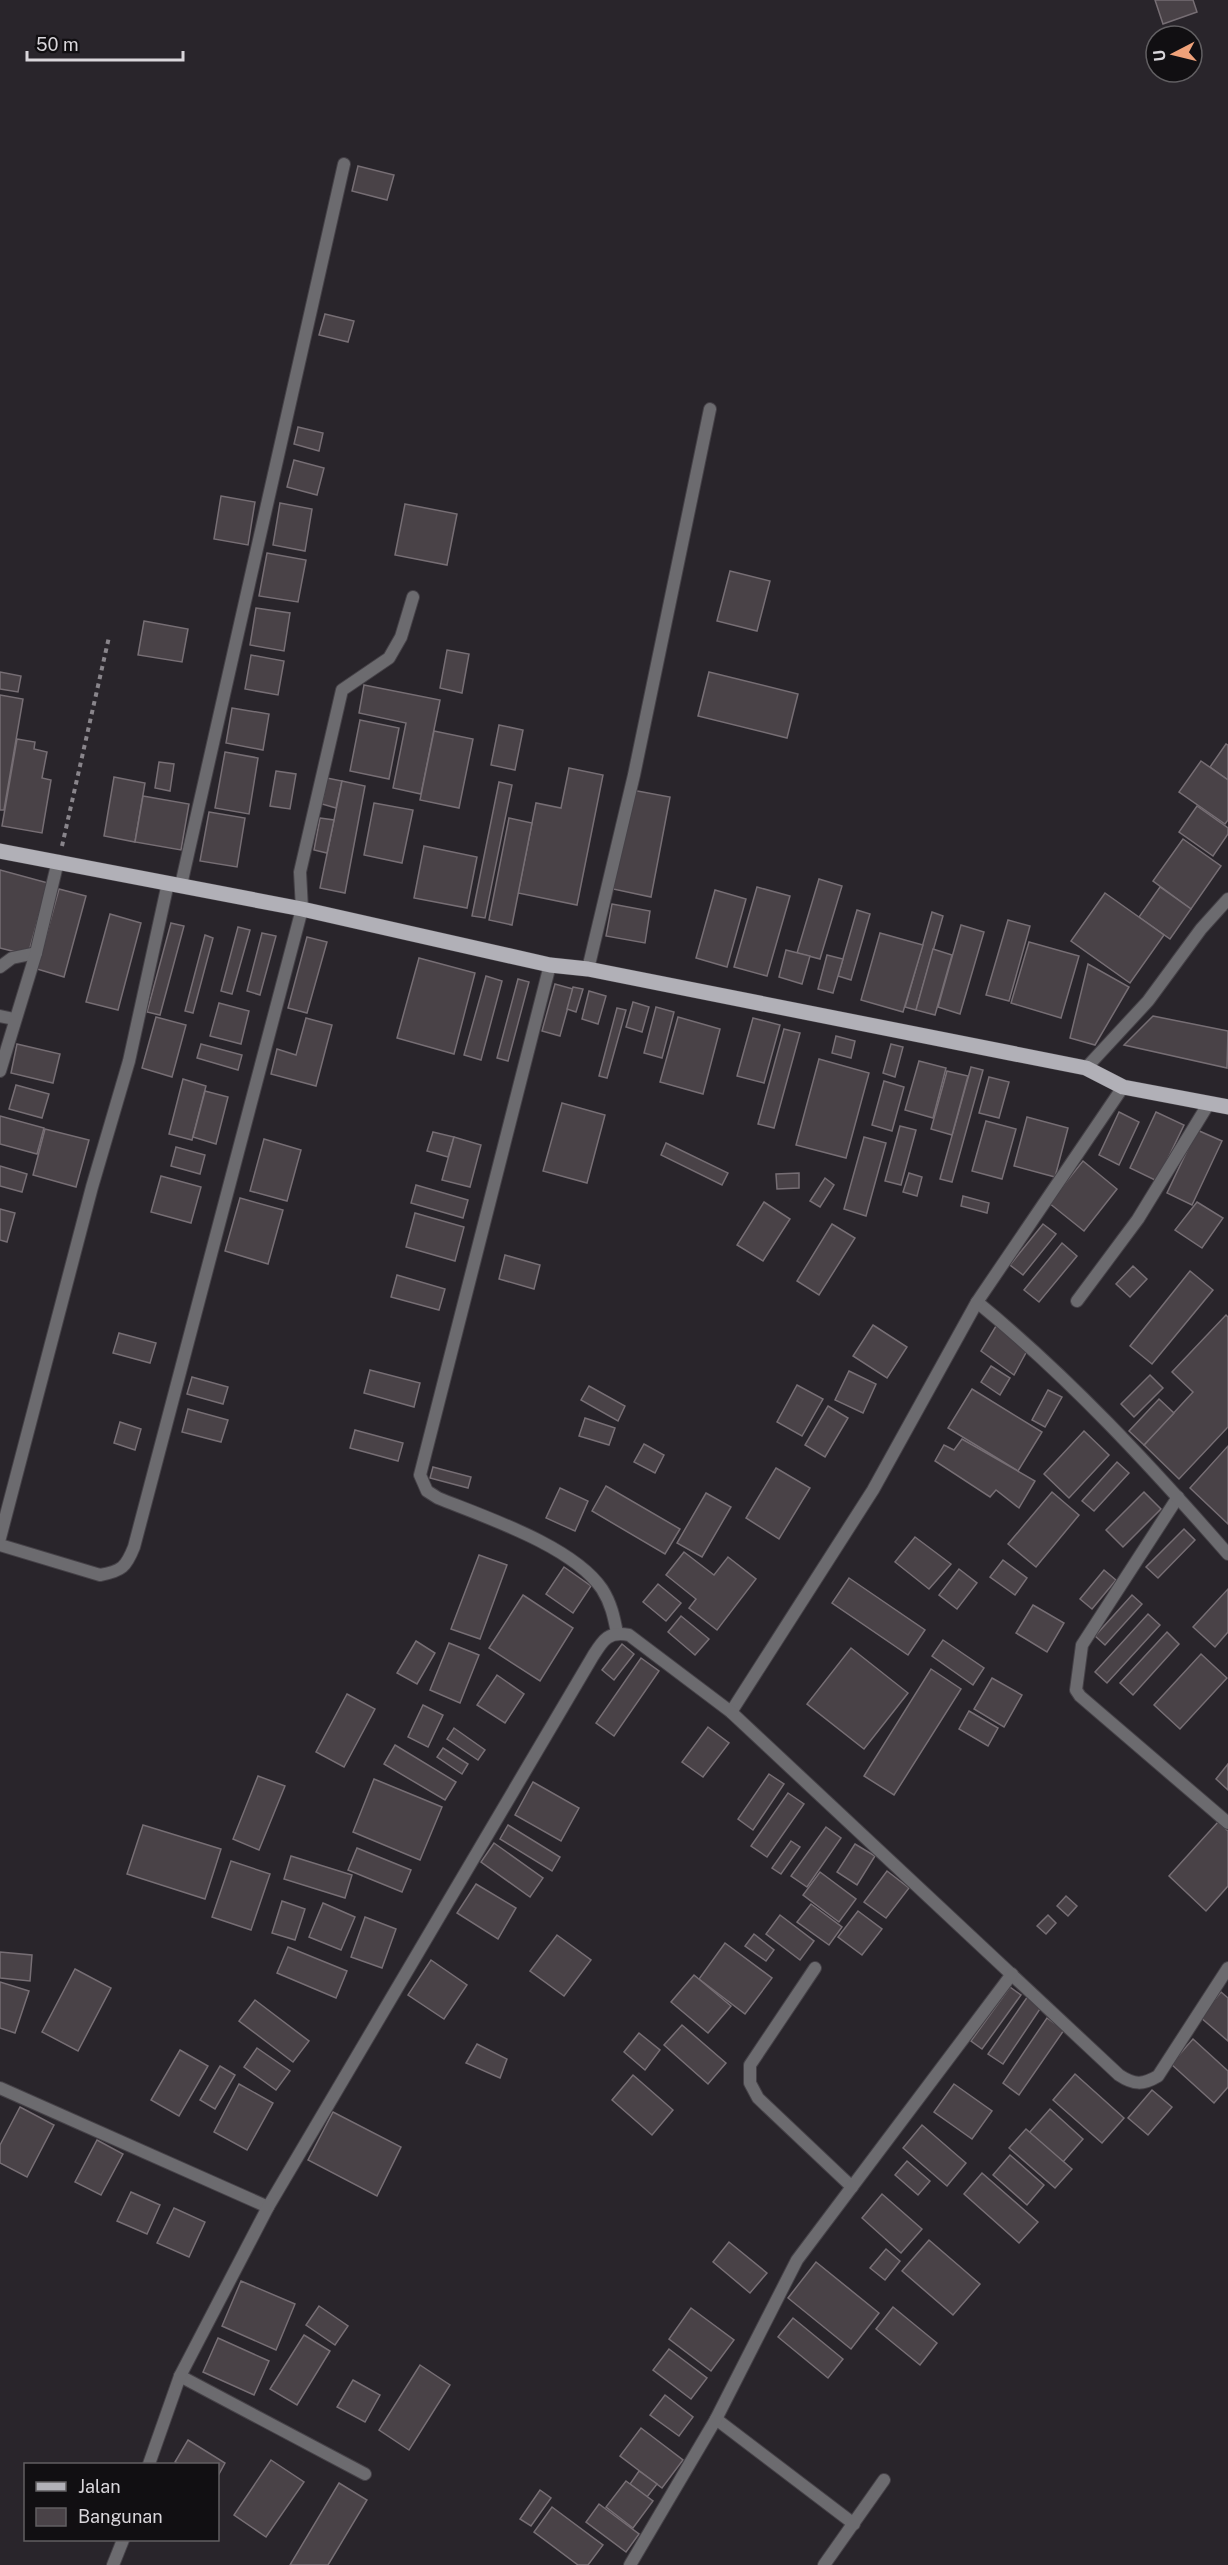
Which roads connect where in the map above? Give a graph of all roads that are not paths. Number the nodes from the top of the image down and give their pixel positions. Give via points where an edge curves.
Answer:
1 (344, 164) dead end
2 (710, 409) dead end
3 (413, 597) dead end
4 (0, 851) edge
5 (58, 861) junction
6 (175, 884) junction
7 (1228, 899) edge
8 (302, 909) junction
9 (36, 953) junction
10 (550, 965) junction
11 (0, 967) edge
12 (588, 969) junction
13 (0, 1016) edge
14 (14, 1019) junction
15 (1086, 1068) junction
16 (0, 1071) edge
17 (1123, 1087) junction
18 (1209, 1103) junction
19 (1228, 1107) edge
20 (1077, 1301) dead end
21 (977, 1302) junction
22 (1178, 1497) junction
23 (0, 1538) edge
24 (0, 1545) edge
25 (1228, 1554) edge
26 (617, 1633) junction
27 (731, 1712) junction
28 (1228, 1823) edge
29 (815, 1968) dead end
30 (1228, 1968) edge
31 (1012, 1974) junction
32 (0, 2088) edge
33 (852, 2187) junction
34 (268, 2207) junction
35 (180, 2376) junction
36 (716, 2419) junction
37 (149, 2463) edge
38 (365, 2474) dead end
39 (884, 2480) dead end
40 (854, 2524) junction
41 (123, 2541) edge
42 (114, 2565) edge
43 (630, 2565) edge
44 (824, 2565) edge

1 - 6 street
2 - 12 street via 634,775
3 - 8 street via 401,637 389,658 342,690 300,872
4 - 5 main road
5 - 6 main road
5 - 9 street
6 - 8 main road
6 - 23 street
7 - 15 street via 1148,1002
8 - 10 main road
8 - 24 street via 128,1562 117,1572 100,1575
9 - 11 street via 12,958
9 - 14 street
10 - 12 main road
10 - 26 street via 420,1475 427,1491 438,1498 523,1533 575,1562 601,1588 612,1608
12 - 15 main road
13 - 14 street
14 - 16 street
15 - 17 main road
17 - 18 main road
17 - 21 street
18 - 19 main road
18 - 20 street via 1138,1219
21 - 22 street via 1048,1363
21 - 27 street via 873,1490
22 - 25 street
22 - 28 street via 1082,1645 1076,1690
26 - 27 street via 629,1635
26 - 34 street via 604,1638 593,1656
27 - 31 street
29 - 33 street via 750,2065 750,2083 758,2098
30 - 31 street via 1158,2076 1139,2084 1119,2075
31 - 33 street
32 - 34 street
33 - 36 street via 797,2260
34 - 35 street
35 - 37 street
35 - 38 street
36 - 40 street
36 - 43 street
39 - 40 street
40 - 44 street
41 - 42 street

